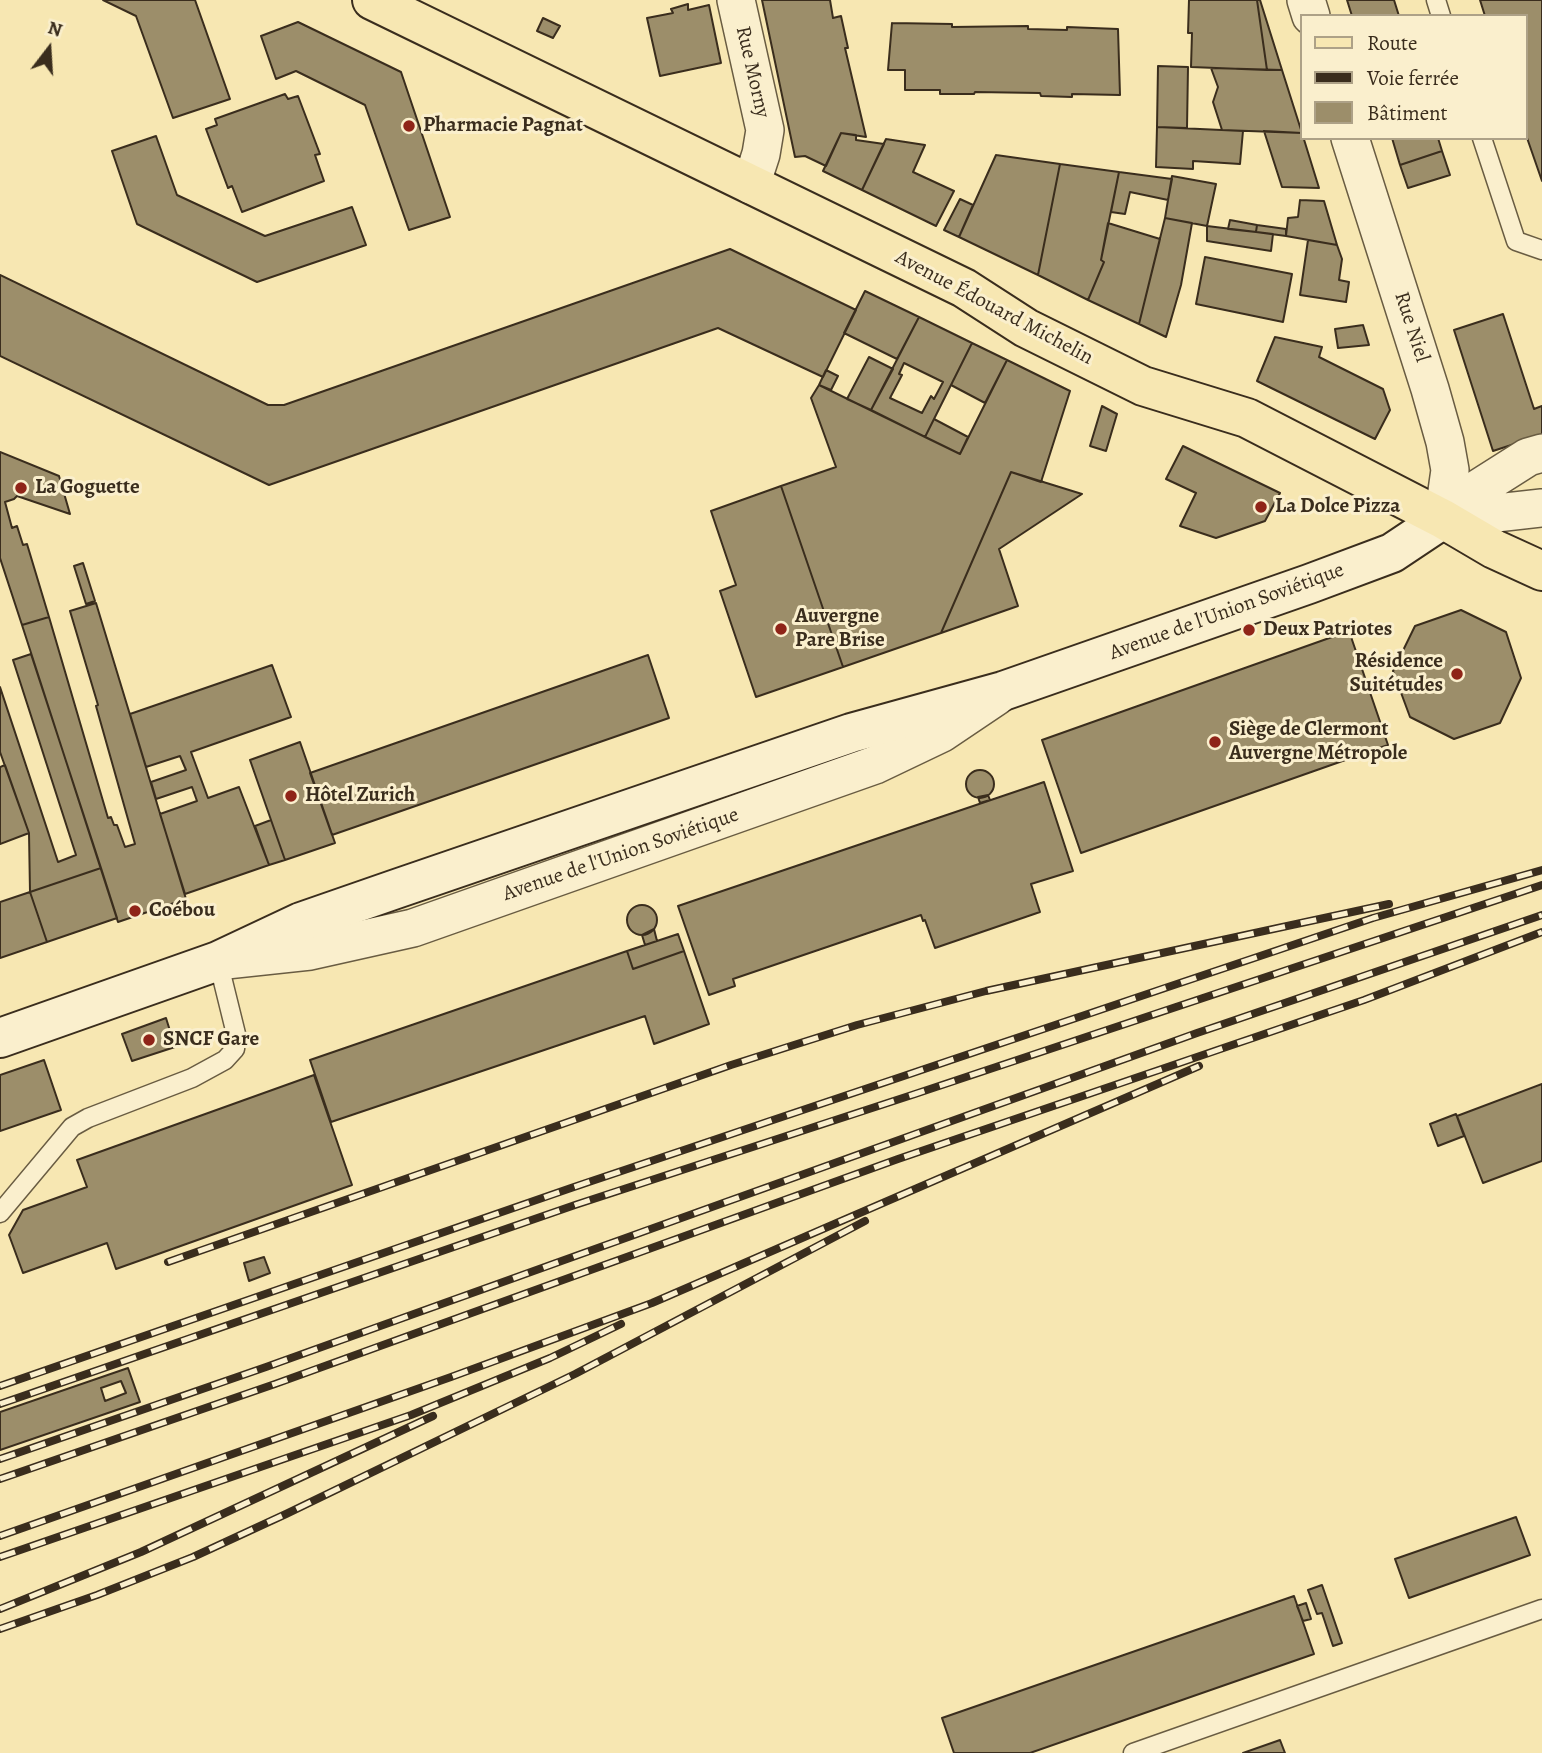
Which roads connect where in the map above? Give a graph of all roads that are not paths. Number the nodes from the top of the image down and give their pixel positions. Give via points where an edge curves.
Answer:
1 (736, 0) edge
2 (389, 4) edge
3 (1351, 140) edge
4 (1483, 140) edge
5 (751, 186) junction
6 (1542, 250) edge
7 (1542, 453) edge
8 (1542, 508) edge
9 (1443, 519) junction
10 (1542, 571) edge
11 (218, 961) junction
12 (0, 1038) edge
13 (0, 1213) edge
14 (1542, 1609) edge
15 (1133, 1753) edge

1 - 5 street, Rue Morny via 765,130
2 - 5 main road, Avenue Édouard Michelin
3 - 9 street, Rue Niel via 1445,442 1450,470
4 - 6 lane via 1516,241
5 - 9 main road, Avenue Édouard Michelin via 964,288 1026,328 1143,386 1247,418
7 - 9 street via 1528,457 1457,502
8 - 9 street
9 - 10 main road, Avenue Édouard Michelin
9 - 11 street, Avenue de l'Union Soviétique via 1392,553 1003,691 851,733 301,922
11 - 12 street, Avenue de l'Union Soviétique
11 - 13 lane via 236,1034 235,1049 225,1060 192,1078 72,1127
14 - 15 lane

